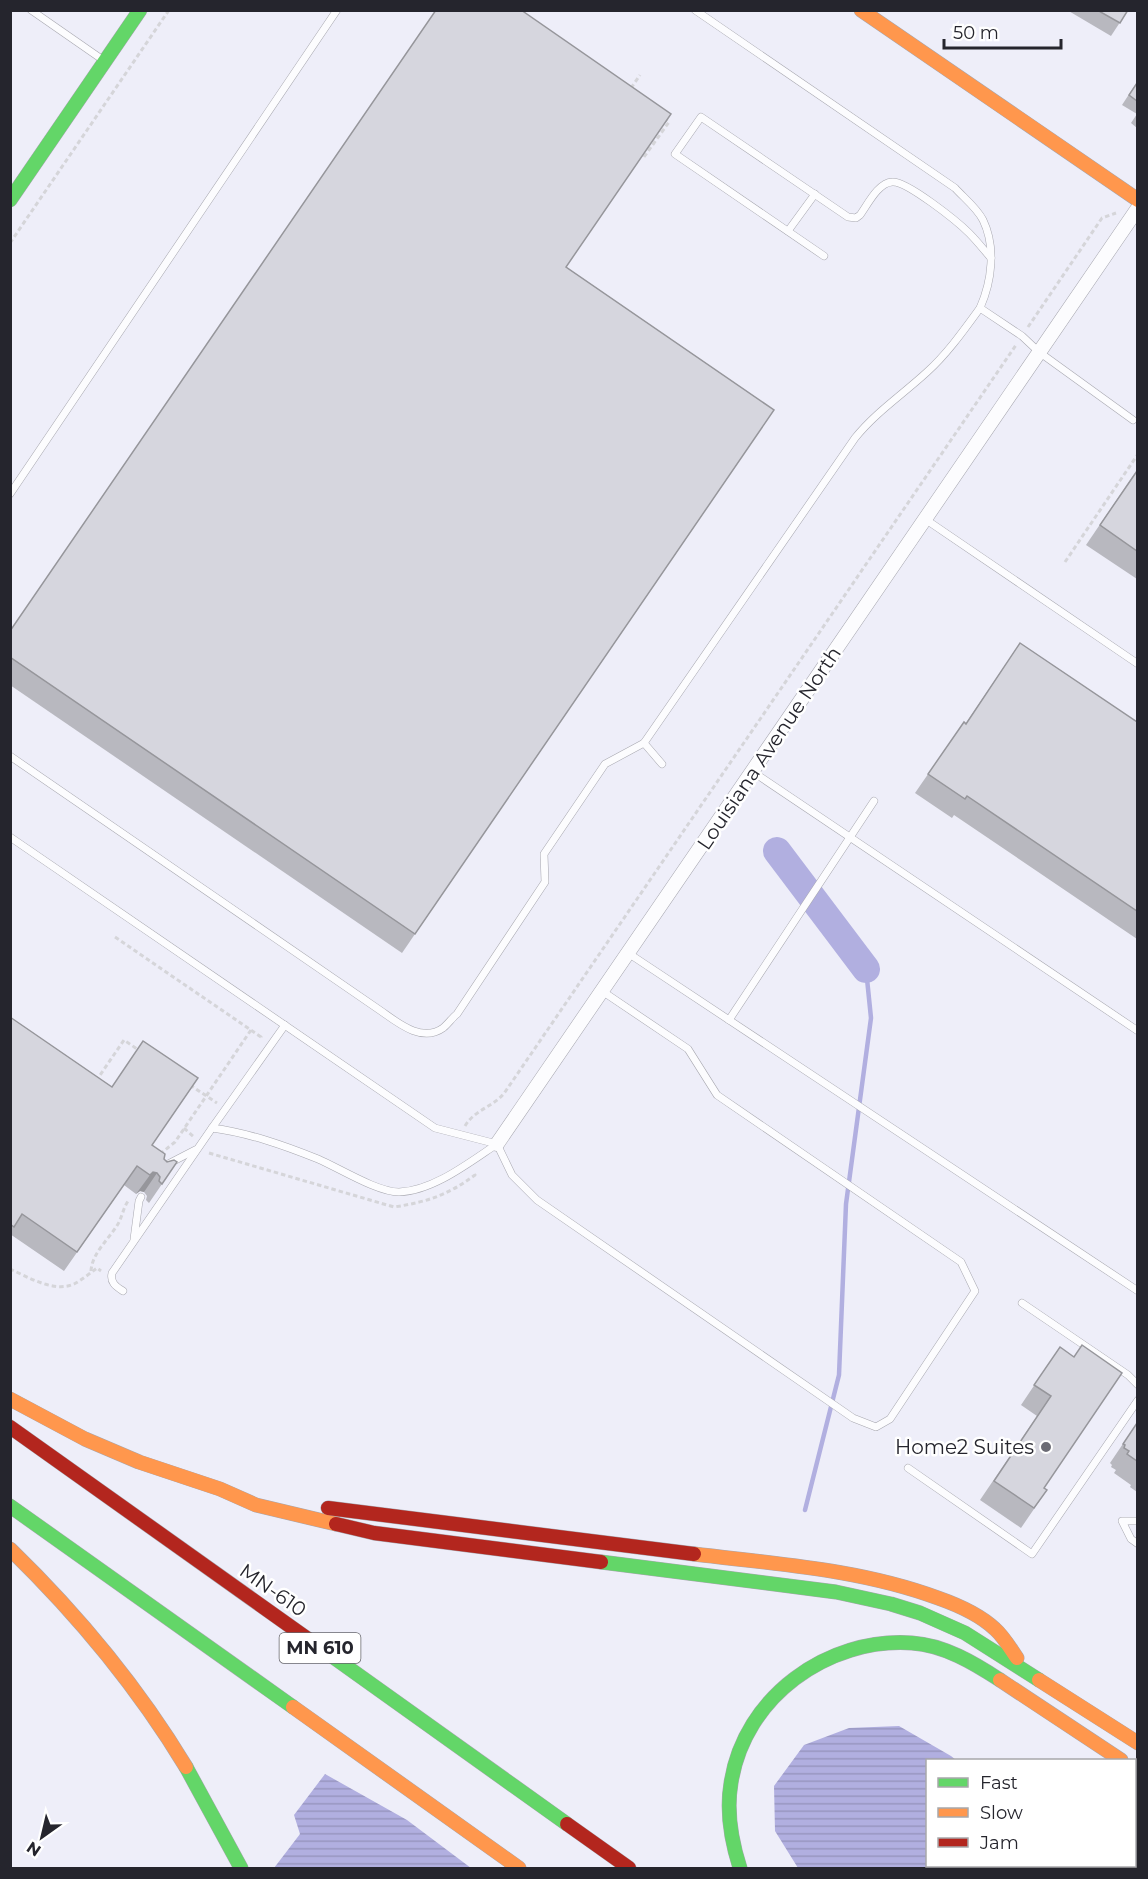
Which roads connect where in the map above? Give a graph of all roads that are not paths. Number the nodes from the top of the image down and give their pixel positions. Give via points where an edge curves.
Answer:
1 (30, 10) edge
2 (140, 10) edge
3 (337, 10) edge
4 (695, 10) edge
5 (861, 10) edge
6 (105, 62) junction
7 (815, 194) junction
8 (10, 200) edge
9 (1137, 201) edge
10 (1137, 208) edge
11 (788, 231) junction
12 (824, 256) dead end
13 (991, 258) junction
14 (980, 308) junction
15 (1039, 352) junction
16 (1133, 420) dead end
17 (10, 494) edge
18 (925, 519) junction
19 (1137, 664) edge
20 (644, 743) junction
21 (10, 756) edge
22 (662, 764) dead end
23 (753, 771) junction
24 (874, 801) dead end
25 (851, 836) junction
26 (10, 837) edge
27 (628, 953) junction
28 (602, 990) junction
29 (729, 1020) junction
30 (285, 1025) junction
31 (1137, 1031) edge
32 (212, 1128) junction
33 (497, 1144) junction
34 (199, 1147) junction
35 (162, 1167) edge
36 (141, 1197) dead end
37 (133, 1242) junction
38 (123, 1291) dead end
39 (1137, 1291) edge
40 (1022, 1303) dead end
41 (1137, 1385) edge
42 (10, 1399) edge
43 (1137, 1400) edge
44 (10, 1427) edge
45 (908, 1468) dead end
46 (220, 1489) junction
47 (10, 1506) edge
48 (1137, 1521) edge
49 (1137, 1544) edge
50 (10, 1549) edge
51 (1031, 1674) junction
52 (1137, 1743) edge
53 (1118, 1759) edge
54 (240, 1869) edge
55 (519, 1869) edge
56 (629, 1869) edge
57 (740, 1869) edge

1 - 6 lane
2 - 6 main road
3 - 17 lane
4 - 13 lane via 955,188 983,220
5 - 9 main road
6 - 8 main road
7 - 11 lane
7 - 11 lane via 701,117 675,154
7 - 13 lane via 848,217 856,218 880,188 891,182 902,183 969,232
10 - 15 street, Louisiana Avenue North
11 - 12 lane
13 - 14 lane via 987,293
14 - 15 lane
14 - 20 lane via 941,358 881,409 855,438
15 - 16 lane
15 - 18 street, Louisiana Avenue North
18 - 19 lane
18 - 23 street, Louisiana Avenue North
20 - 21 lane via 605,764 544,854 545,882 457,1014 430,1034 417,1032 381,1011
20 - 22 lane
23 - 25 lane
23 - 27 street, Louisiana Avenue North
24 - 25 lane
25 - 29 lane
25 - 31 lane
26 - 30 lane
27 - 28 street, Louisiana Avenue North
27 - 29 lane
28 - 33 street, Louisiana Avenue North
28 - 33 lane via 688,1049 717,1095 962,1262 975,1290 890,1419 876,1427 853,1418 537,1200 512,1175
29 - 39 lane
30 - 32 lane
30 - 33 lane via 435,1128
32 - 33 lane via 276,1143 397,1192 421,1188
32 - 34 lane
34 - 35 lane
34 - 37 lane
36 - 37 lane
37 - 38 lane via 112,1273 115,1286
40 - 41 lane
42 - 46 main road via 107,1449
43 - 45 lane via 1032,1554
44 - 56 main road, MN-610 / MN 610
46 - 51 main road via 281,1512 374,1533 860,1596 941,1622
46 - 51 main road via 350,1511 883,1580 949,1603 985,1622
47 - 55 main road, MN 610
48 - 49 lane via 1122,1521
50 - 54 main road via 82,1623 150,1708 202,1793
51 - 52 main road
53 - 57 main road via 953,1653 912,1643 852,1648 818,1662 792,1680 765,1706 745,1738 729,1794 731,1835

